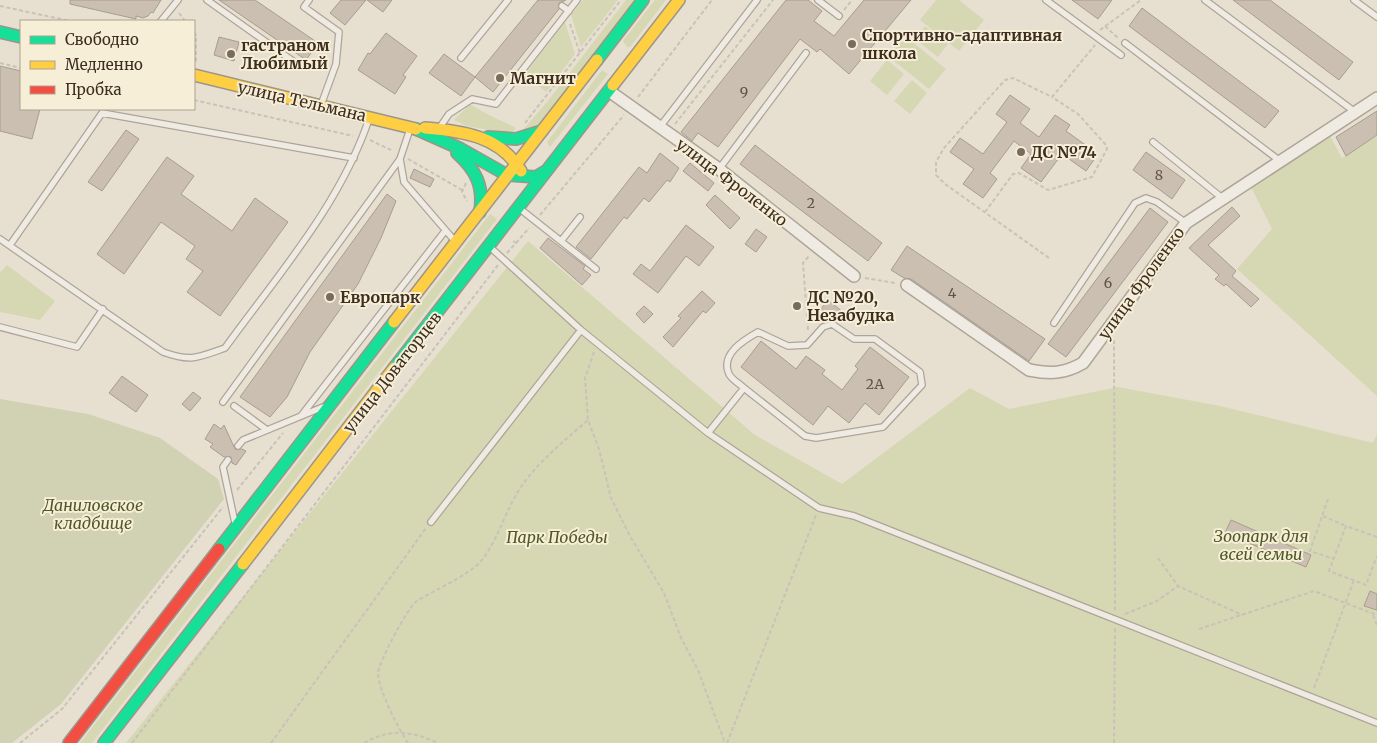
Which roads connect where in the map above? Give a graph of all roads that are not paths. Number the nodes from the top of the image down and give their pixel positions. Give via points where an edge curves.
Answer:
1 (178, 0) edge
2 (207, 0) edge
3 (309, 0) edge
4 (508, 0) edge
5 (577, 0) edge
6 (643, 0) edge
7 (678, 0) edge
8 (757, 0) edge
9 (818, 0) edge
10 (1046, 0) edge
11 (1206, 0) edge
12 (1354, 0) edge
13 (562, 6) dead end
14 (568, 12) junction
15 (839, 16) road end
16 (1377, 17) edge
17 (162, 20) edge
18 (0, 32) edge
19 (20, 37) edge
20 (1125, 44) road end
21 (806, 53) dead end
22 (1121, 55) dead end
23 (617, 56) junction
24 (461, 58) dead end
25 (297, 64) dead end
26 (195, 70) edge
27 (609, 91) junction
28 (1377, 98) edge
29 (321, 105) junction
30 (1355, 112) junction
31 (369, 117) junction
32 (411, 127) junction
33 (542, 131) junction
34 (663, 131) junction
35 (466, 132) junction
36 (440, 134) junction
37 (1153, 142) dead end
38 (401, 157) junction
39 (354, 158) junction
40 (1280, 161) junction
41 (518, 162) junction
42 (719, 169) junction
43 (546, 171) junction
44 (507, 175) junction
45 (524, 178) junction
46 (1222, 198) junction
47 (519, 206) junction
48 (480, 212) junction
49 (580, 217) dead end
50 (1186, 223) junction
51 (445, 230) junction
52 (0, 239) edge
53 (561, 241) junction
54 (456, 242) junction
55 (10, 245) junction
56 (489, 247) junction
57 (596, 269) dead end
58 (854, 276) road end
59 (907, 285) road end
60 (103, 308) junction
61 (1054, 323) dead end
62 (0, 327) edge
63 (581, 330) junction
64 (744, 388) junction
65 (223, 402) dead end
66 (332, 403) junction
67 (234, 406) dead end
68 (301, 416) junction
69 (267, 430) junction
70 (708, 433) junction
71 (238, 446) dead end
72 (228, 460) dead end
73 (431, 522) road end
74 (236, 527) junction
75 (1377, 723) edge
76 (69, 743) edge
77 (106, 743) edge

1 - 17 lane
2 - 25 lane
3 - 29 lane via 304,7 339,32 336,64
4 - 24 lane
5 - 14 lane
6 - 23 main road, улица Доваторцев
7 - 23 main road, улица Доваторцев
8 - 34 lane
9 - 15 lane
10 - 22 lane
11 - 30 lane
12 - 16 lane
13 - 14 lane
14 - 36 lane via 496,104 472,99 449,114
18 - 19 main road
20 - 40 lane
21 - 42 lane
23 - 27 main road, улица Доваторцев
23 - 33 main road, улица Доваторцев
26 - 29 main road, улица Тельмана
27 - 34 street, улица Фроленко
27 - 43 main road, улица Доваторцев
28 - 30 street, улица Фроленко
29 - 31 main road, улица Тельмана
30 - 40 street, улица Фроленко
31 - 32 main road, улица Тельмана
31 - 39 lane
32 - 36 main road, улица Тельмана
32 - 38 lane
33 - 35 main road, улица Тельмана via 528,139 508,140
33 - 41 main road, улица Доваторцев
34 - 42 street, улица Фроленко
35 - 36 main road, улица Тельмана
35 - 41 main road, улица Тельмана via 487,139
36 - 44 main road, улица Тельмана
36 - 48 main road, улица Тельмана via 465,160 481,184
37 - 46 lane
38 - 51 lane via 404,182
38 - 65 lane
39 - 55 lane via 102,113
39 - 60 lane via 334,197 225,348 184,360 163,352
40 - 46 street, улица Фроленко
41 - 44 main road, улица Доваторцев
41 - 45 main road
42 - 58 street, улица Фроленко
43 - 45 main road, улица Тельмана
43 - 47 main road, улица Доваторцев
44 - 45 main road, улица Тельмана
44 - 48 main road, улица Доваторцев
45 - 47 main road via 525,191
46 - 50 street, улица Фроленко
47 - 53 lane
47 - 56 main road, улица Доваторцев
48 - 54 main road, улица Доваторцев
49 - 53 lane
50 - 59 street, улица Фроленко via 1114,323 1083,362 1070,370 1049,374 1029,370
50 - 61 lane via 1157,202 1146,198 1135,203
51 - 54 lane
51 - 68 lane
52 - 55 lane
53 - 57 lane
54 - 66 main road, улица Доваторцев
55 - 60 lane
56 - 63 lane
56 - 77 main road, улица Доваторцев
60 - 62 lane via 77,347
63 - 70 lane
63 - 73 lane
64 - 64 lane via 730,376 727,365 736,345 758,332 788,346 807,346 823,326 832,324 854,339 875,339 920,372 922,385 883,427 816,438 805,436
64 - 70 lane
66 - 68 lane
66 - 74 main road, улица Доваторцев
67 - 69 lane
68 - 69 lane
69 - 71 lane via 243,440
70 - 75 lane via 819,508 854,516
72 - 74 lane via 223,467
74 - 76 main road, улица Доваторцев

